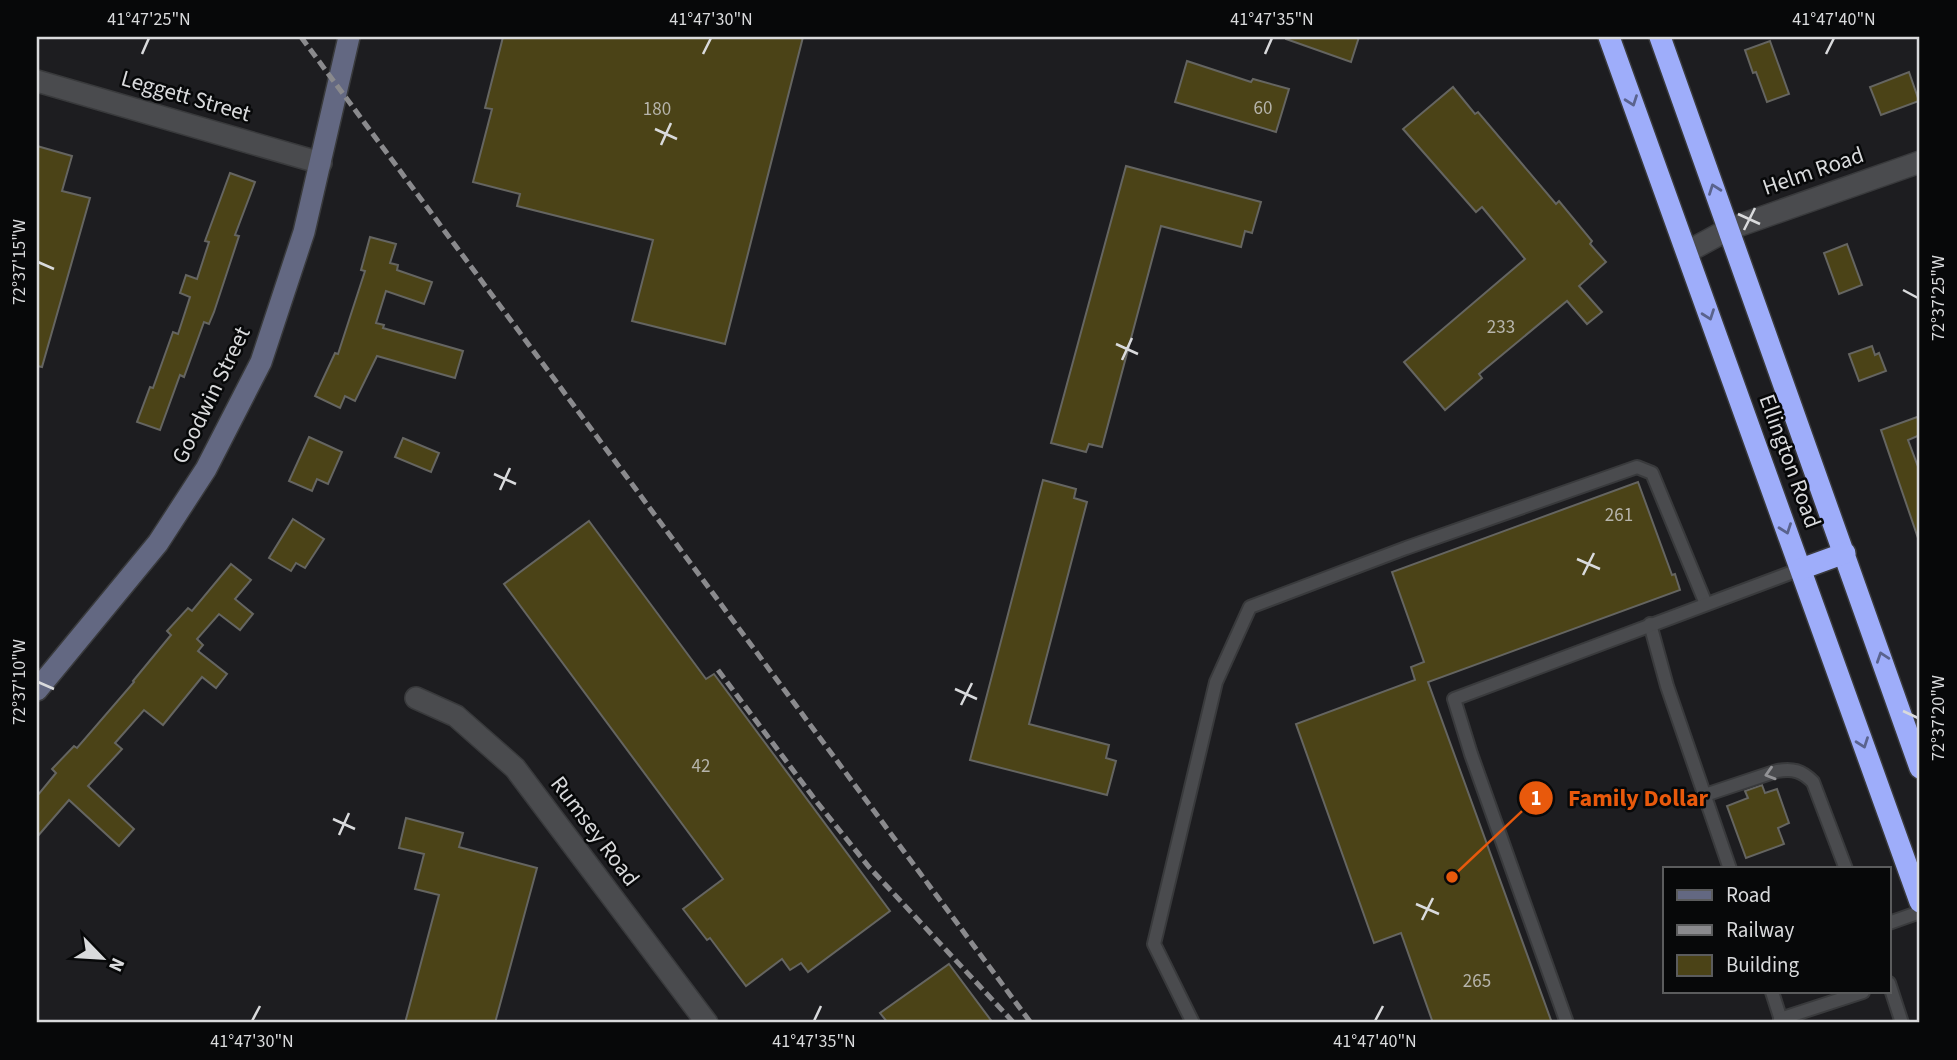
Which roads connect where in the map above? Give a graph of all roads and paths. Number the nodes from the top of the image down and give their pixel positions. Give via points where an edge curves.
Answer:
1 (349, 37) edge
2 (1609, 37) edge
3 (1660, 37) edge
4 (37, 80) edge
5 (1920, 162) edge
6 (321, 163) junction
7 (1728, 229) junction
8 (1687, 252) junction
9 (1845, 553) junction
10 (1801, 569) junction
11 (1706, 604) junction
12 (1650, 624) junction
13 (37, 690) edge
14 (416, 698) dead end
15 (1920, 768) edge
16 (1704, 795) junction
17 (1729, 867) edge
18 (1845, 867) edge
19 (1920, 902) edge
20 (1920, 912) edge
21 (1890, 923) edge
22 (1890, 986) edge
23 (1772, 993) edge
24 (1860, 993) edge
25 (1781, 1021) edge
26 (707, 1023) edge
27 (1194, 1023) edge
28 (1567, 1023) edge
29 (1902, 1023) edge

1 - 6 street, Goodwin Street
2 -> 8 highway, Ellington Road
7 -> 3 highway, Ellington Road
4 - 6 street, Leggett Street
5 - 7 street, Helm Road
6 - 13 street, Goodwin Street via 304,232 261,362 206,469 158,543
7 - 8 street, Helm Road
7 - 9 highway, Ellington Road
8 -> 10 highway, Ellington Road
9 - 10 highway
15 -> 9 highway, Ellington Road
10 - 11 lane
10 -> 19 highway, Ellington Road
11 - 12 lane
11 - 27 lane via 1652,473 1637,467 1250,607 1216,682 1154,944
12 - 16 lane
12 - 28 lane via 1454,699
14 - 26 street, Rumsey Road via 456,716 515,768
16 - 17 lane
18 -> 16 lane via 1814,782 1804,773 1777,771
20 - 21 lane
22 - 29 lane
23 - 25 lane
24 - 25 lane

